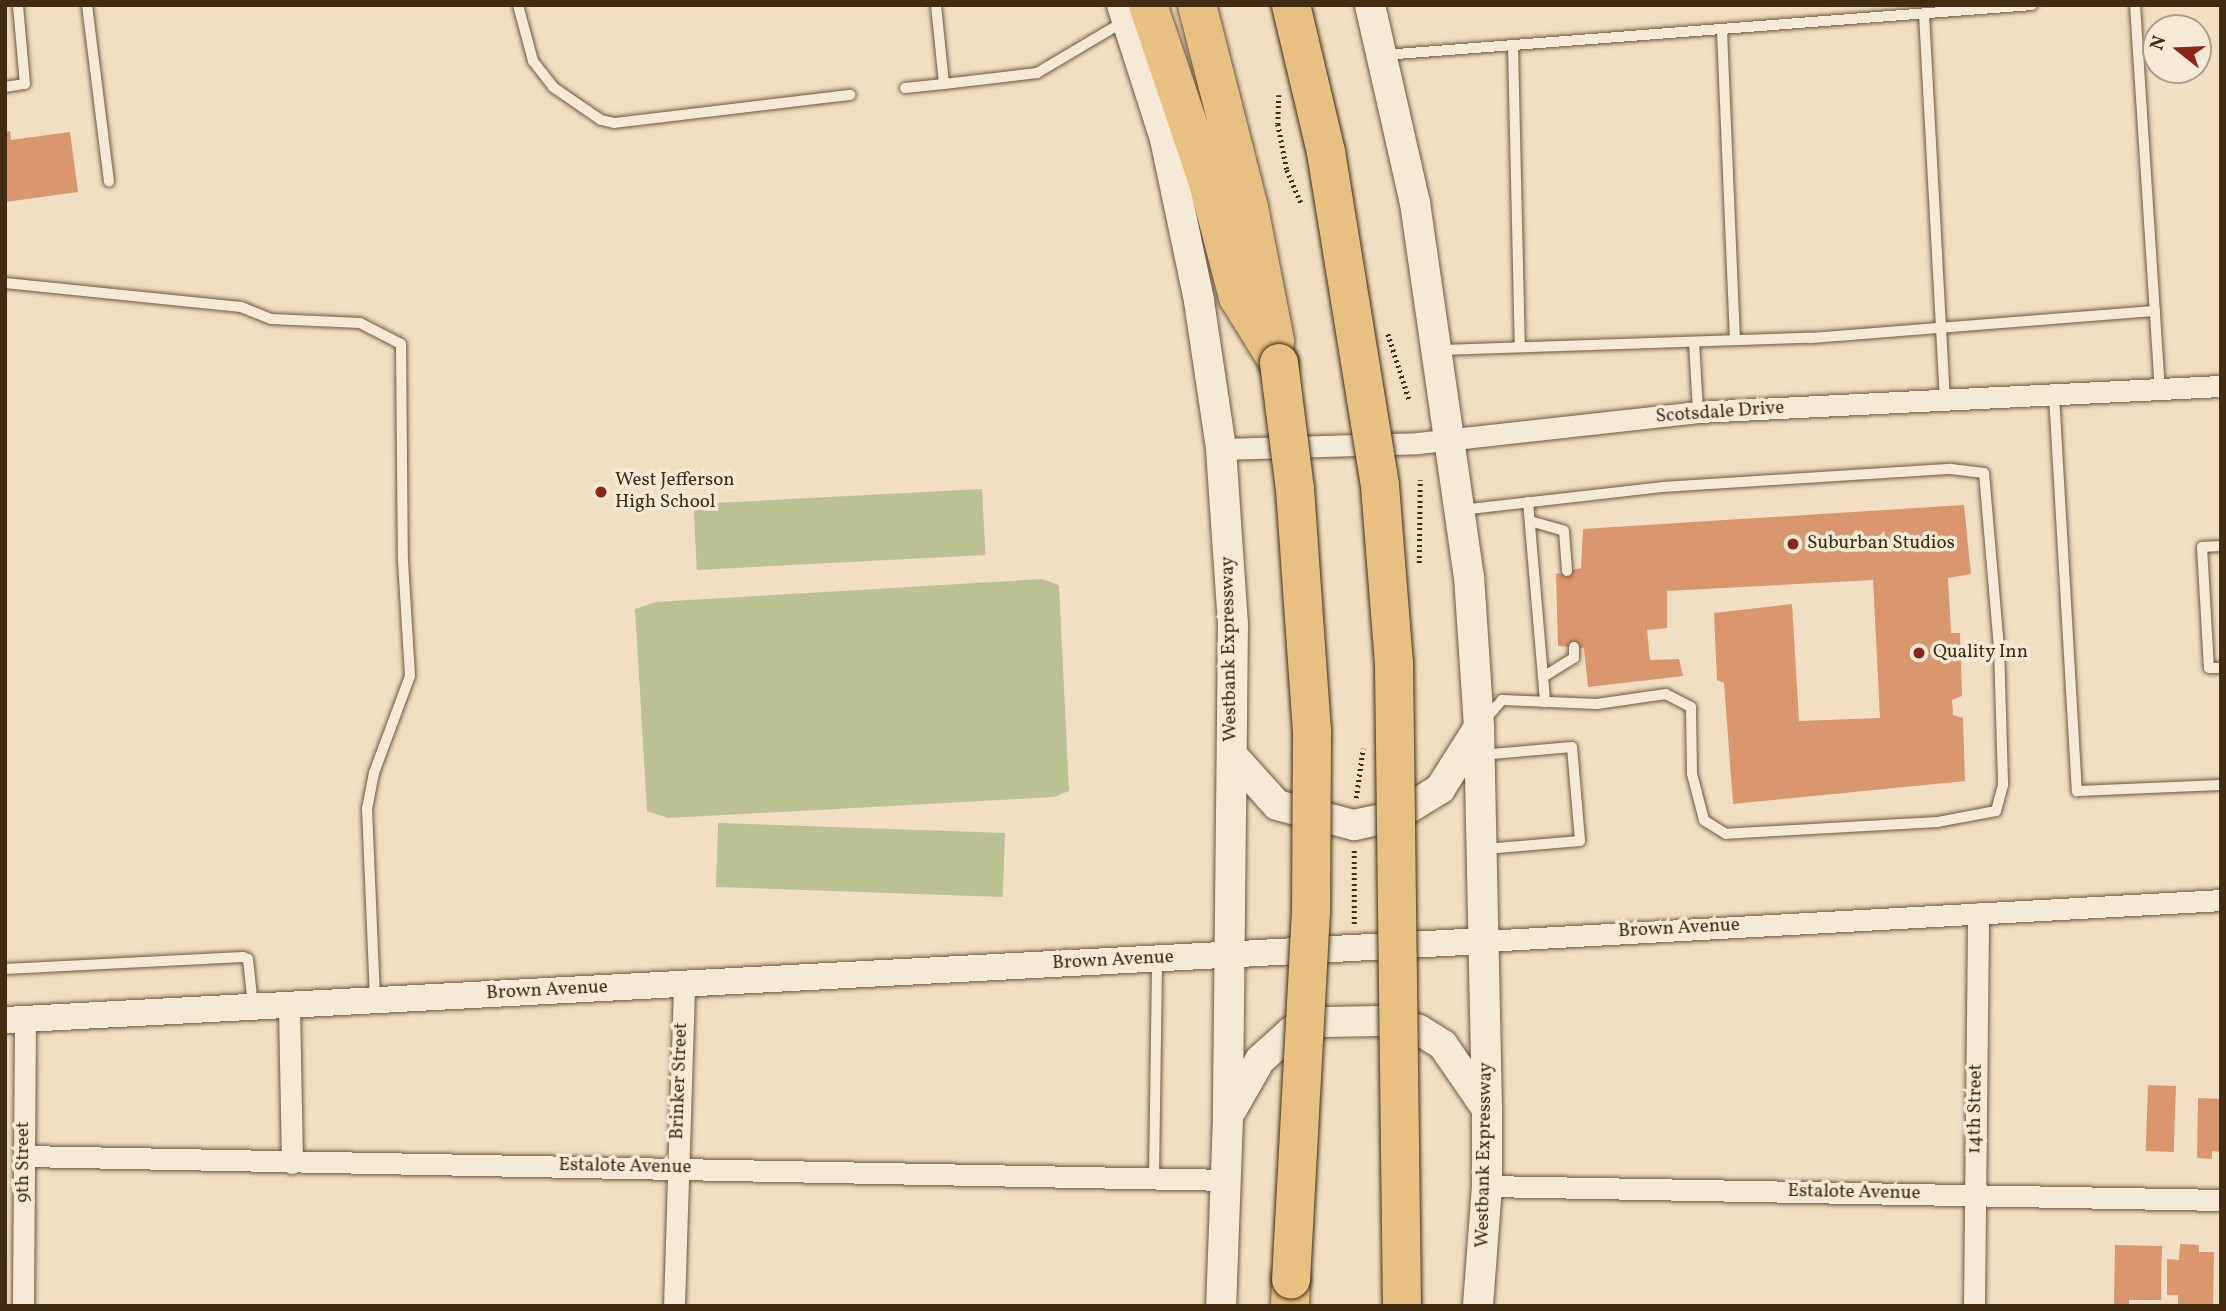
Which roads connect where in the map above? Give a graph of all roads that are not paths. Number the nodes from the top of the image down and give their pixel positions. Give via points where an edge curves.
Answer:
1 (18, 5) edge
2 (87, 5) edge
3 (518, 5) edge
4 (936, 5) edge
5 (1197, 5) edge
6 (1290, 5) edge
7 (2032, 5) edge
8 (2135, 5) edge
9 (1375, 6) edge
10 (1133, 10) edge
11 (1924, 14) junction
12 (1722, 31) junction
13 (1513, 46) junction
14 (1381, 55) junction
15 (944, 84) junction
16 (5, 87) edge
17 (905, 88) dead end
18 (850, 95) dead end
19 (108, 182) dead end
20 (5, 283) edge
21 (2155, 311) junction
22 (1941, 328) junction
23 (1735, 340) junction
24 (1694, 341) junction
25 (1520, 347) junction
26 (1439, 350) junction
27 (1279, 363) junction
28 (2221, 386) edge
29 (2160, 390) junction
30 (2054, 395) junction
31 (1945, 400) junction
32 (1698, 412) junction
33 (1451, 438) junction
34 (1221, 449) junction
35 (1528, 502) junction
36 (1461, 510) junction
37 (1530, 521) junction
38 (2221, 546) edge
39 (1567, 571) dead end
40 (1574, 647) dead end
41 (2221, 668) edge
42 (1543, 677) junction
43 (1545, 702) junction
44 (1479, 741) junction
45 (1232, 755) junction
46 (2221, 785) edge
47 (1482, 849) junction
48 (2221, 900) edge
49 (1978, 913) junction
50 (1484, 941) junction
51 (1228, 955) junction
52 (1157, 958) junction
53 (5, 968) edge
54 (684, 983) junction
55 (375, 1000) junction
56 (289, 1006) junction
57 (253, 1007) junction
58 (15, 1019) edge
59 (1487, 1109) junction
60 (1228, 1118) junction
61 (24, 1156) junction
62 (292, 1163) junction
63 (677, 1168) junction
64 (1154, 1179) junction
65 (1226, 1180) junction
66 (1487, 1186) junction
67 (1975, 1195) junction
68 (2221, 1200) edge
69 (1481, 1299) edge
70 (23, 1306) edge
71 (674, 1306) edge
72 (1221, 1306) edge
73 (1290, 1306) edge
74 (1402, 1306) edge
75 (1974, 1306) edge

1 - 16 lane via 25,84
2 - 19 lane
3 - 18 lane via 533,61 553,87 601,120 614,123
4 - 15 lane
5 - 27 highway via 1249,208
6 - 74 highway, bridge via 1326,152 1380,486 1394,663
7 - 11 lane
8 - 21 lane
9 - 14 main road, Westbank Expressway
10 - 15 lane via 1037,73
10 - 27 highway via 1207,179 1238,297
10 - 34 main road, Westbank Expressway via 1199,301
11 - 12 lane
11 - 22 lane
12 - 13 lane
12 - 23 lane
13 - 14 lane
13 - 25 lane
14 - 26 main road, Westbank Expressway via 1415,204
15 - 17 lane
20 - 55 lane via 242,307 271,319 360,323 401,344 403,561 410,676 374,773 367,808
21 - 22 lane
21 - 29 lane
22 - 23 lane
22 - 31 lane
23 - 24 lane
24 - 25 lane
24 - 32 lane
25 - 26 lane
26 - 33 main road, Westbank Expressway
27 - 73 highway, bridge via 1295,489 1312,731 1311,911
28 - 29 street, Scotsdale Drive
29 - 30 street, Scotsdale Drive
30 - 31 street, Scotsdale Drive
30 - 46 lane via 2077,791
31 - 32 street, Scotsdale Drive
32 - 33 street, Scotsdale Drive
33 - 34 street, Scotsdale Drive
33 - 36 main road, Westbank Expressway
34 - 45 main road, Westbank Expressway via 1233,623
35 - 36 lane
35 - 37 lane
35 - 43 lane via 1662,487 1951,469 1984,473 1999,647 2003,785 1996,811 1938,821 1726,834 1704,820 1692,774 1691,707 1666,694 1597,704
36 - 44 main road, Westbank Expressway
37 - 39 lane via 1564,531
37 - 42 lane
38 - 41 lane via 2202,547 2209,668
40 - 42 lane via 1574,659
42 - 43 lane
43 - 44 lane via 1503,701
44 - 45 main road via 1440,789 1396,816 1354,825 1277,805
44 - 47 main road, Westbank Expressway
44 - 47 lane via 1572,747 1580,841
45 - 51 main road, Westbank Expressway
47 - 50 main road, Westbank Expressway
48 - 49 street, Brown Avenue
49 - 50 street, Brown Avenue
49 - 67 street, 14th Street
50 - 51 street, Brown Avenue
50 - 59 main road, Westbank Expressway
51 - 52 street, Brown Avenue
51 - 60 main road, Westbank Expressway
52 - 54 street, Brown Avenue
52 - 64 lane
53 - 57 lane via 248,959
54 - 55 street, Brown Avenue
54 - 63 street, Brinker Street
55 - 56 street, Brown Avenue
56 - 57 street, Brown Avenue
56 - 62 street
57 - 58 street, Brown Avenue
58 - 61 street, 9th Street
59 - 60 main road via 1450,1053 1419,1030 1381,1021 1322,1022 1291,1032 1260,1060
59 - 66 main road, Westbank Expressway
60 - 65 main road, Westbank Expressway
61 - 62 street, Estalote Avenue
61 - 70 street, 9th Street
62 - 63 street, Estalote Avenue
63 - 64 street, Estalote Avenue
63 - 71 street, Brinker Street
64 - 65 street, Estalote Avenue
65 - 72 main road, Westbank Expressway
66 - 67 street, Estalote Avenue
66 - 69 main road, Westbank Expressway
67 - 68 street, Estalote Avenue
67 - 75 street, 14th Street

